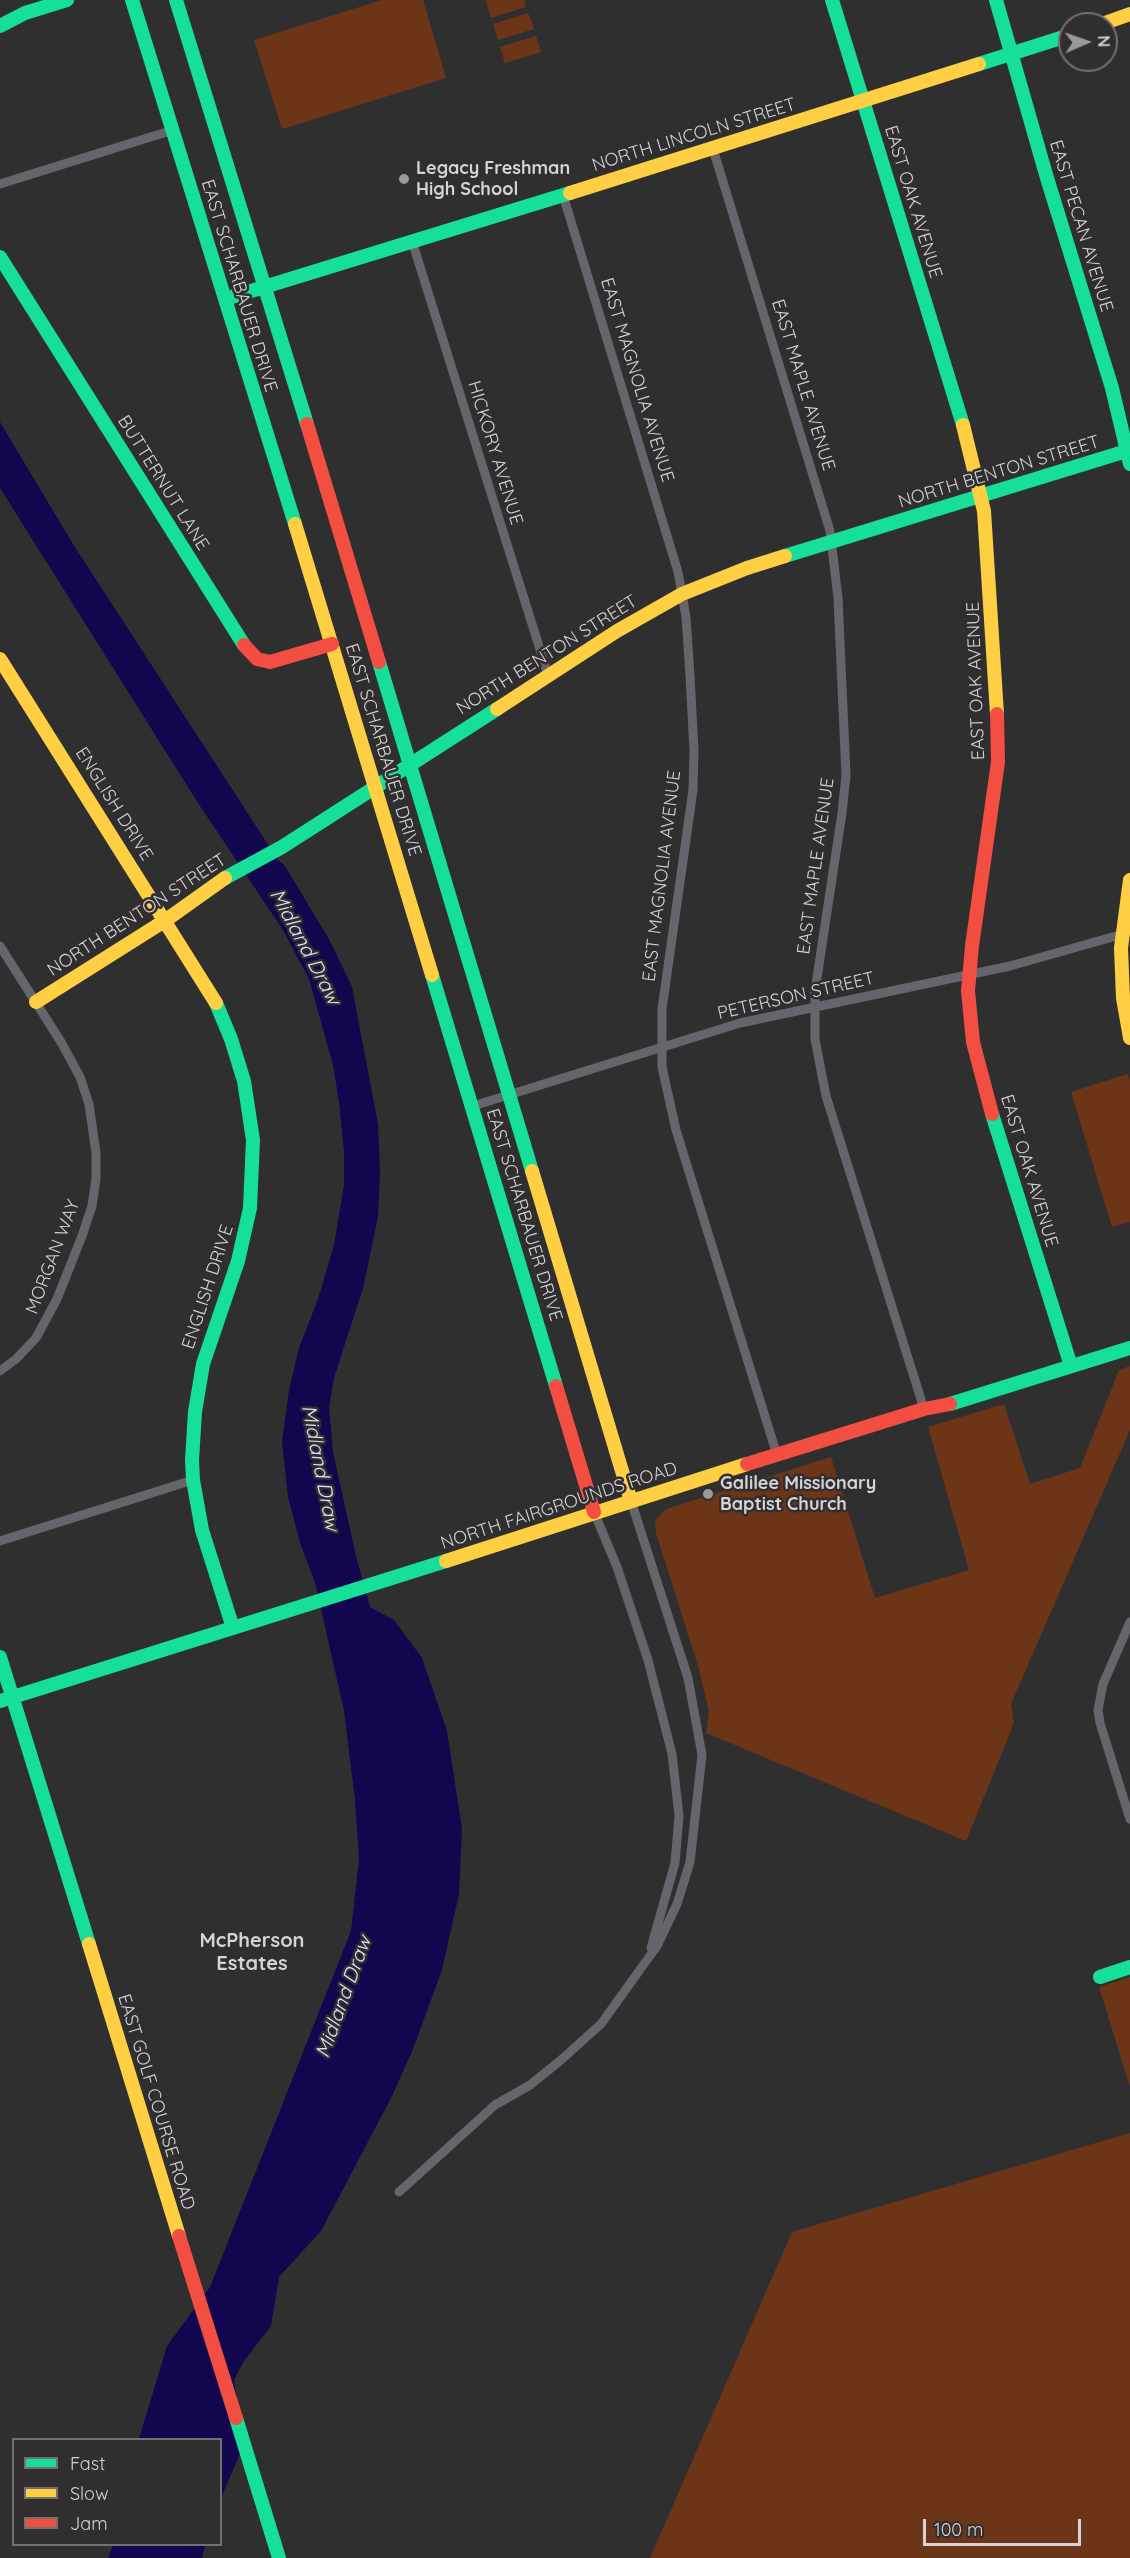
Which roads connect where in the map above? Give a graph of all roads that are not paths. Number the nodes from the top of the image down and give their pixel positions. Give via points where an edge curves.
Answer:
1 (67, 0) edge
2 (132, 0) edge
3 (176, 0) edge
4 (832, 0) edge
5 (996, 0) edge
6 (0, 26) edge
7 (1058, 39) edge
8 (1013, 54) junction
9 (863, 102) junction
10 (173, 130) junction
11 (713, 149) junction
12 (0, 184) edge
13 (563, 195) junction
14 (412, 241) junction
15 (0, 257) edge
16 (266, 287) junction
17 (225, 298) junction
18 (1129, 455) edge
19 (981, 495) junction
20 (831, 543) junction
21 (682, 594) junction
22 (332, 644) junction
23 (0, 658) edge
24 (548, 675) junction
25 (409, 764) junction
26 (375, 787) junction
27 (1130, 880) edge
28 (166, 920) junction
29 (1127, 933) edge
30 (0, 946) edge
31 (970, 974) junction
32 (36, 1002) junction
33 (814, 1006) junction
34 (1130, 1038) edge
35 (662, 1047) junction
36 (510, 1095) junction
37 (472, 1106) junction
38 (1130, 1348) edge
39 (1071, 1366) junction
40 (0, 1371) edge
41 (924, 1409) junction
42 (777, 1455) junction
43 (193, 1480) junction
44 (631, 1501) junction
45 (594, 1512) junction
46 (0, 1541) edge
47 (1130, 1622) edge
48 (233, 1628) junction
49 (0, 1657) edge
50 (6, 1699) edge
51 (1130, 1819) edge
52 (648, 1959) junction
53 (1130, 1967) edge
54 (1100, 1977) dead end
55 (399, 2192) dead end
56 (279, 2558) edge

1 - 6 street via 25,13
2 - 10 street, EAST SCHARBAUER DRIVE
3 - 16 street, EAST SCHARBAUER DRIVE
4 - 9 street, EAST OAK AVENUE
5 - 8 street, EAST PECAN AVENUE
7 - 8 street, NORTH LINCOLN STREET
8 - 9 street, NORTH LINCOLN STREET
8 - 18 street, EAST PECAN AVENUE
9 - 11 street, NORTH LINCOLN STREET
9 - 19 street, EAST OAK AVENUE
10 - 12 street
10 - 17 street, EAST SCHARBAUER DRIVE
11 - 13 street, NORTH LINCOLN STREET
11 - 20 street, EAST MAPLE AVENUE via 810,461
13 - 14 street, NORTH LINCOLN STREET
13 - 21 street, EAST MAGNOLIA AVENUE via 668,535
14 - 16 street, NORTH LINCOLN STREET
14 - 24 street, HICKORY AVENUE
15 - 22 street, BUTTERNUT LANE via 248,651 257,659 270,662
16 - 17 street, NORTH LINCOLN STREET
16 - 25 street, EAST SCHARBAUER DRIVE
17 - 22 street, EAST SCHARBAUER DRIVE
18 - 19 street, NORTH BENTON STREET
19 - 20 street, NORTH BENTON STREET
19 - 31 street, EAST OAK AVENUE via 998,762
20 - 21 street, NORTH BENTON STREET via 747,568
20 - 33 street, EAST MAPLE AVENUE via 838,598 846,775
21 - 24 street, NORTH BENTON STREET
21 - 35 street, EAST MAGNOLIA AVENUE via 690,676 693,790 666,975
22 - 26 street, EAST SCHARBAUER DRIVE
23 - 28 street, ENGLISH DRIVE
24 - 25 street, NORTH BENTON STREET
25 - 26 street, NORTH BENTON STREET
25 - 36 street, EAST SCHARBAUER DRIVE
26 - 28 street, NORTH BENTON STREET via 282,847 230,875
26 - 37 street, EAST SCHARBAUER DRIVE
27 - 29 street
28 - 32 street, NORTH BENTON STREET
28 - 43 street, ENGLISH DRIVE via 214,998 231,1039 244,1081 253,1140 245,1233 199,1384 193,1423
29 - 31 street, PETERSON STREET via 1036,960
29 - 34 street via 1121,948 1123,999
30 - 32 street, MORGAN WAY
31 - 33 street, PETERSON STREET
31 - 39 street, EAST OAK AVENUE via 970,1017 978,1067
32 - 40 street, MORGAN WAY via 82,1084 93,1126 96,1179 85,1228 51,1312 28,1347
33 - 35 street, PETERSON STREET
33 - 41 street, EAST MAPLE AVENUE via 815,1039 826,1096
35 - 36 street, PETERSON STREET
35 - 42 street, EAST MAGNOLIA AVENUE via 672,1114
36 - 37 street, PETERSON STREET
36 - 44 street, EAST SCHARBAUER DRIVE
37 - 45 street, EAST SCHARBAUER DRIVE
38 - 39 street, NORTH FAIRGROUNDS ROAD
39 - 41 street, NORTH FAIRGROUNDS ROAD via 967,1400
41 - 42 street, NORTH FAIRGROUNDS ROAD
42 - 44 street, NORTH FAIRGROUNDS ROAD
43 - 46 street
43 - 48 street, ENGLISH DRIVE via 202,1530
44 - 45 street, NORTH FAIRGROUNDS ROAD
44 - 52 street via 688,1678 702,1755 690,1862 677,1904
45 - 48 street, NORTH FAIRGROUNDS ROAD
45 - 52 street via 648,1660 672,1754 679,1816 675,1863
47 - 51 street via 1103,1684 1098,1706
48 - 50 street, NORTH FAIRGROUNDS ROAD
49 - 50 street, EAST GOLF COURSE ROAD
50 - 56 street, EAST GOLF COURSE ROAD
52 - 55 street via 601,2024 530,2085 495,2105
53 - 54 street

